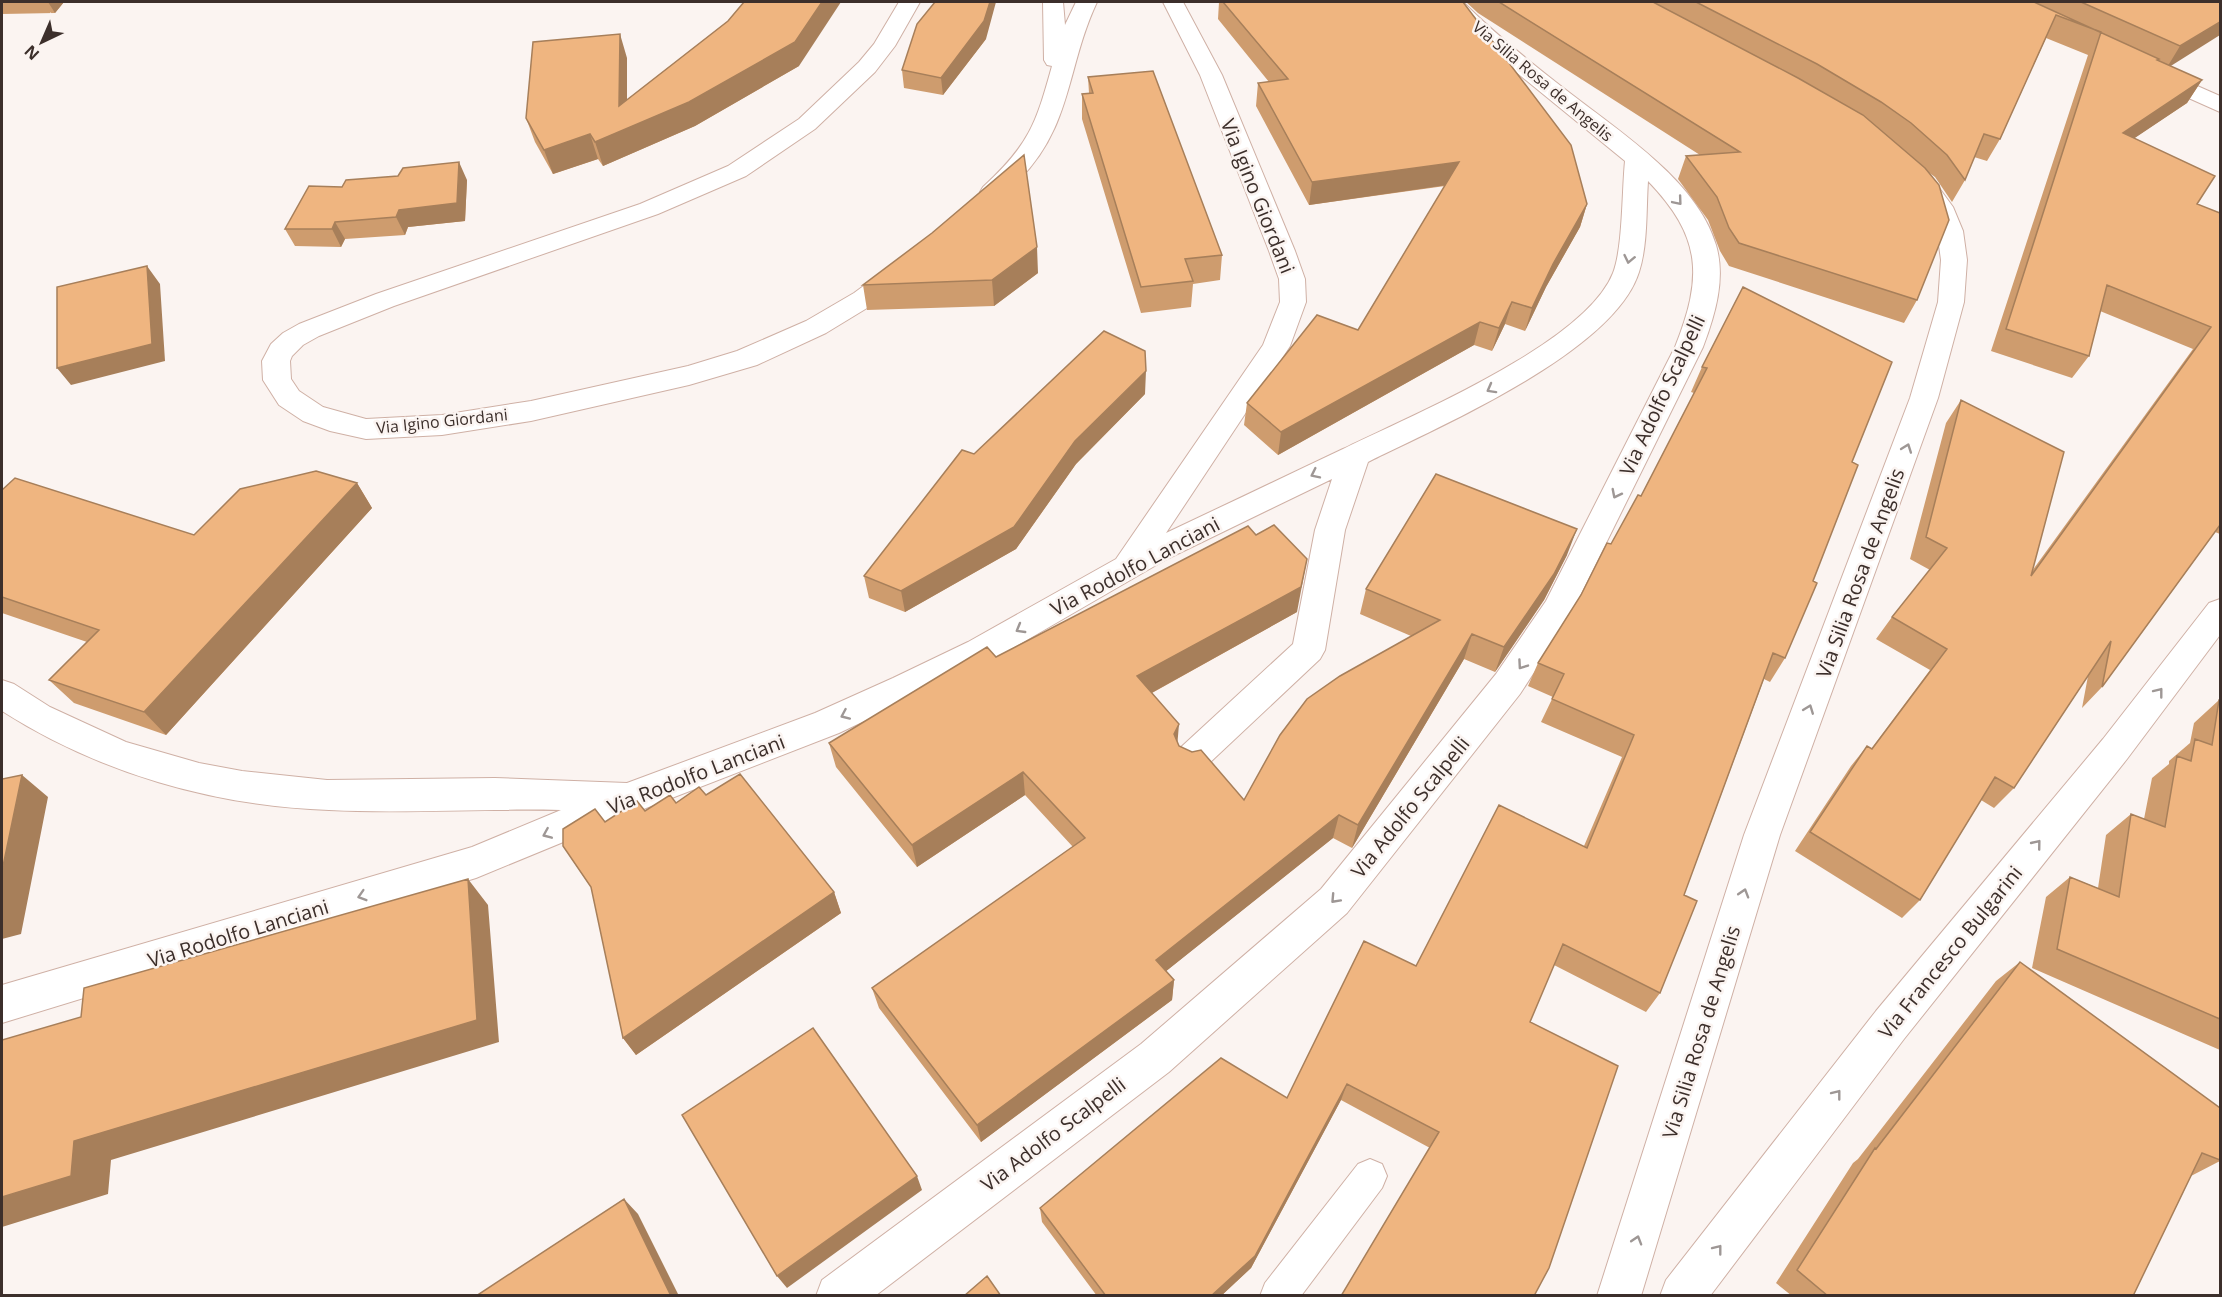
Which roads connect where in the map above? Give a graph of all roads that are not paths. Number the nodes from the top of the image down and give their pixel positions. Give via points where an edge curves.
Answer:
1 (909, 2) edge
2 (1053, 2) edge
3 (1086, 2) edge
4 (1173, 2) edge
5 (1451, 2) edge
6 (2136, 66) edge
7 (1056, 88) junction
8 (2220, 105) edge
9 (1637, 159) junction
10 (1902, 163) edge
11 (971, 212) edge
12 (921, 257) edge
13 (1355, 455) junction
14 (1125, 569) junction
15 (2220, 612) edge
16 (2, 694) edge
17 (1191, 759) edge
18 (633, 797) junction
19 (2, 1004) edge
20 (1370, 1176) dead end
21 (838, 1296) edge
22 (1278, 1296) edge
23 (1620, 1296) edge
24 (1682, 1296) edge

1 - 12 street, Via Igino Giordani via 867,68 807,124 737,171 649,209 309,330 281,351 276,361 277,380 298,406 330,421 360,428 422,427 531,411 689,375 755,355 816,327
2 - 7 street
3 - 7 street via 1074,25
4 - 14 street, Via Igino Giordani via 1211,75 1282,251 1292,279 1293,303 1276,346
5 - 9 street, Via Silia Rosa de Angelis via 1491,40
6 - 8 street
7 - 11 street via 1046,125 1029,155
9 -> 13 street, Via Rodolfo Lanciani via 1628,264 1613,296 1592,319 1570,339 1506,380
9 -> 21 street, Via Adolfo Scalpelli via 1678,201 1696,226 1705,256 1707,288 1689,346 1558,609 1536,645 1334,901 1155,1058
23 -> 10 street, Via Silia Rosa de Angelis via 1762,835 1909,442 1951,302 1954,260 1946,219 1924,184
13 -> 14 street, Via Rodolfo Lanciani
13 - 17 street via 1330,530 1308,650
14 -> 18 street, Via Rodolfo Lanciani via 980,651 905,688 827,723
24 -> 15 street, Via Francesco Bulgarini via 1890,1025
16 - 18 street via 93,744 175,772 252,788 325,795
18 -> 19 street, Via Rodolfo Lanciani via 476,862
20 - 22 lane

